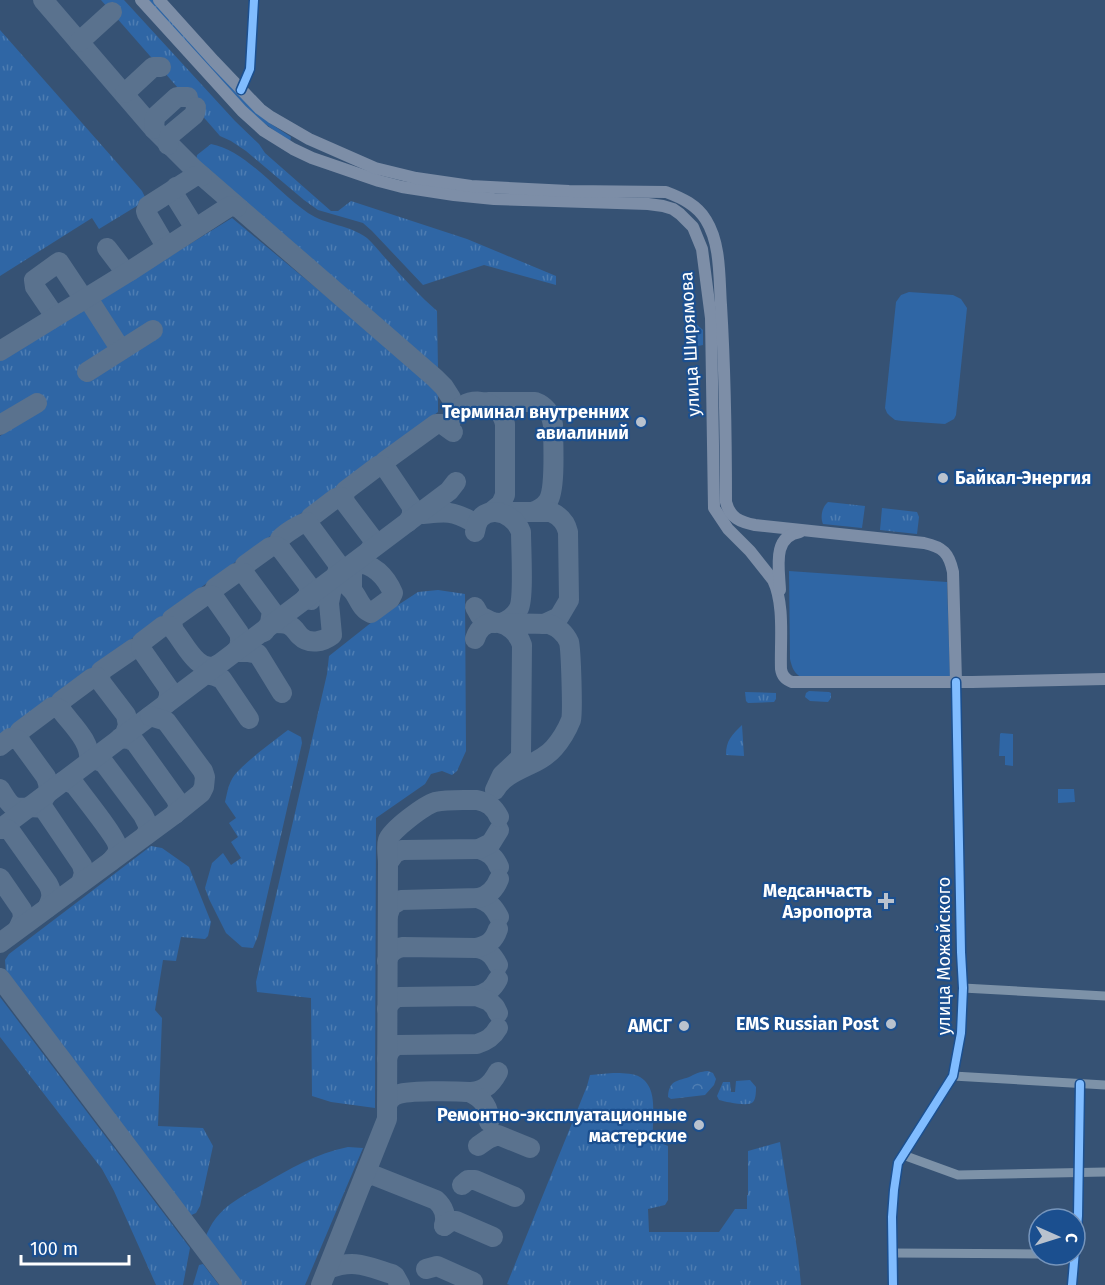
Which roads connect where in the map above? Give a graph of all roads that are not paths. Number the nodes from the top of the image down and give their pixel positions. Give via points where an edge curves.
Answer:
1 (141, 0) edge
2 (159, 0) edge
3 (254, 0) edge
4 (241, 90) junction
5 (293, 130) junction
6 (287, 146) junction
7 (346, 155) junction
8 (346, 170) junction
9 (810, 531) junction
10 (780, 607) junction
11 (1105, 679) edge
12 (956, 682) junction
13 (963, 988) junction
14 (1105, 996) edge
15 (954, 1076) junction
16 (1080, 1084) junction
17 (1105, 1085) edge
18 (903, 1155) junction
19 (1079, 1172) junction
20 (1105, 1172) edge
21 (1078, 1207) edge
22 (892, 1253) junction
23 (1027, 1254) edge
24 (1074, 1267) edge
25 (893, 1285) edge
26 (1072, 1285) edge

1 - 6 main road, улица Ширямова via 242,111
2 - 4 main road, улица Ширямова
3 - 4 street via 250,69
4 - 5 main road, улица Ширямова via 260,109
5 - 6 main road via 299,135 298,143
5 - 7 main road, улица Ширямова
6 - 8 main road, улица Ширямова
7 - 8 main road via 332,154 329,160
7 - 9 main road, улица Ширямова via 375,168 452,184 666,192 690,203 707,221 716,247 725,357 728,509 744,523
8 - 10 main road, улица Ширямова via 379,181 454,195 663,206 687,219 702,249 711,318 714,508 728,530 773,580
9 - 10 main road via 791,533 779,551
9 - 12 main road, улица Ширямова via 924,543 942,549 953,572
10 - 12 main road, улица Ширямова via 781,669 792,682
11 - 12 main road, улица Ширямова
12 - 13 street, улица Можайского
13 - 14 street
13 - 15 street, улица Можайского
15 - 16 street
15 - 18 street, улица Можайского
16 - 17 street
16 - 19 street
18 - 19 street via 958,1175
18 - 22 street, улица Можайского via 894,1190
19 - 20 street
19 - 21 street
22 - 23 street
22 - 25 street, улица Можайского
24 - 26 street

